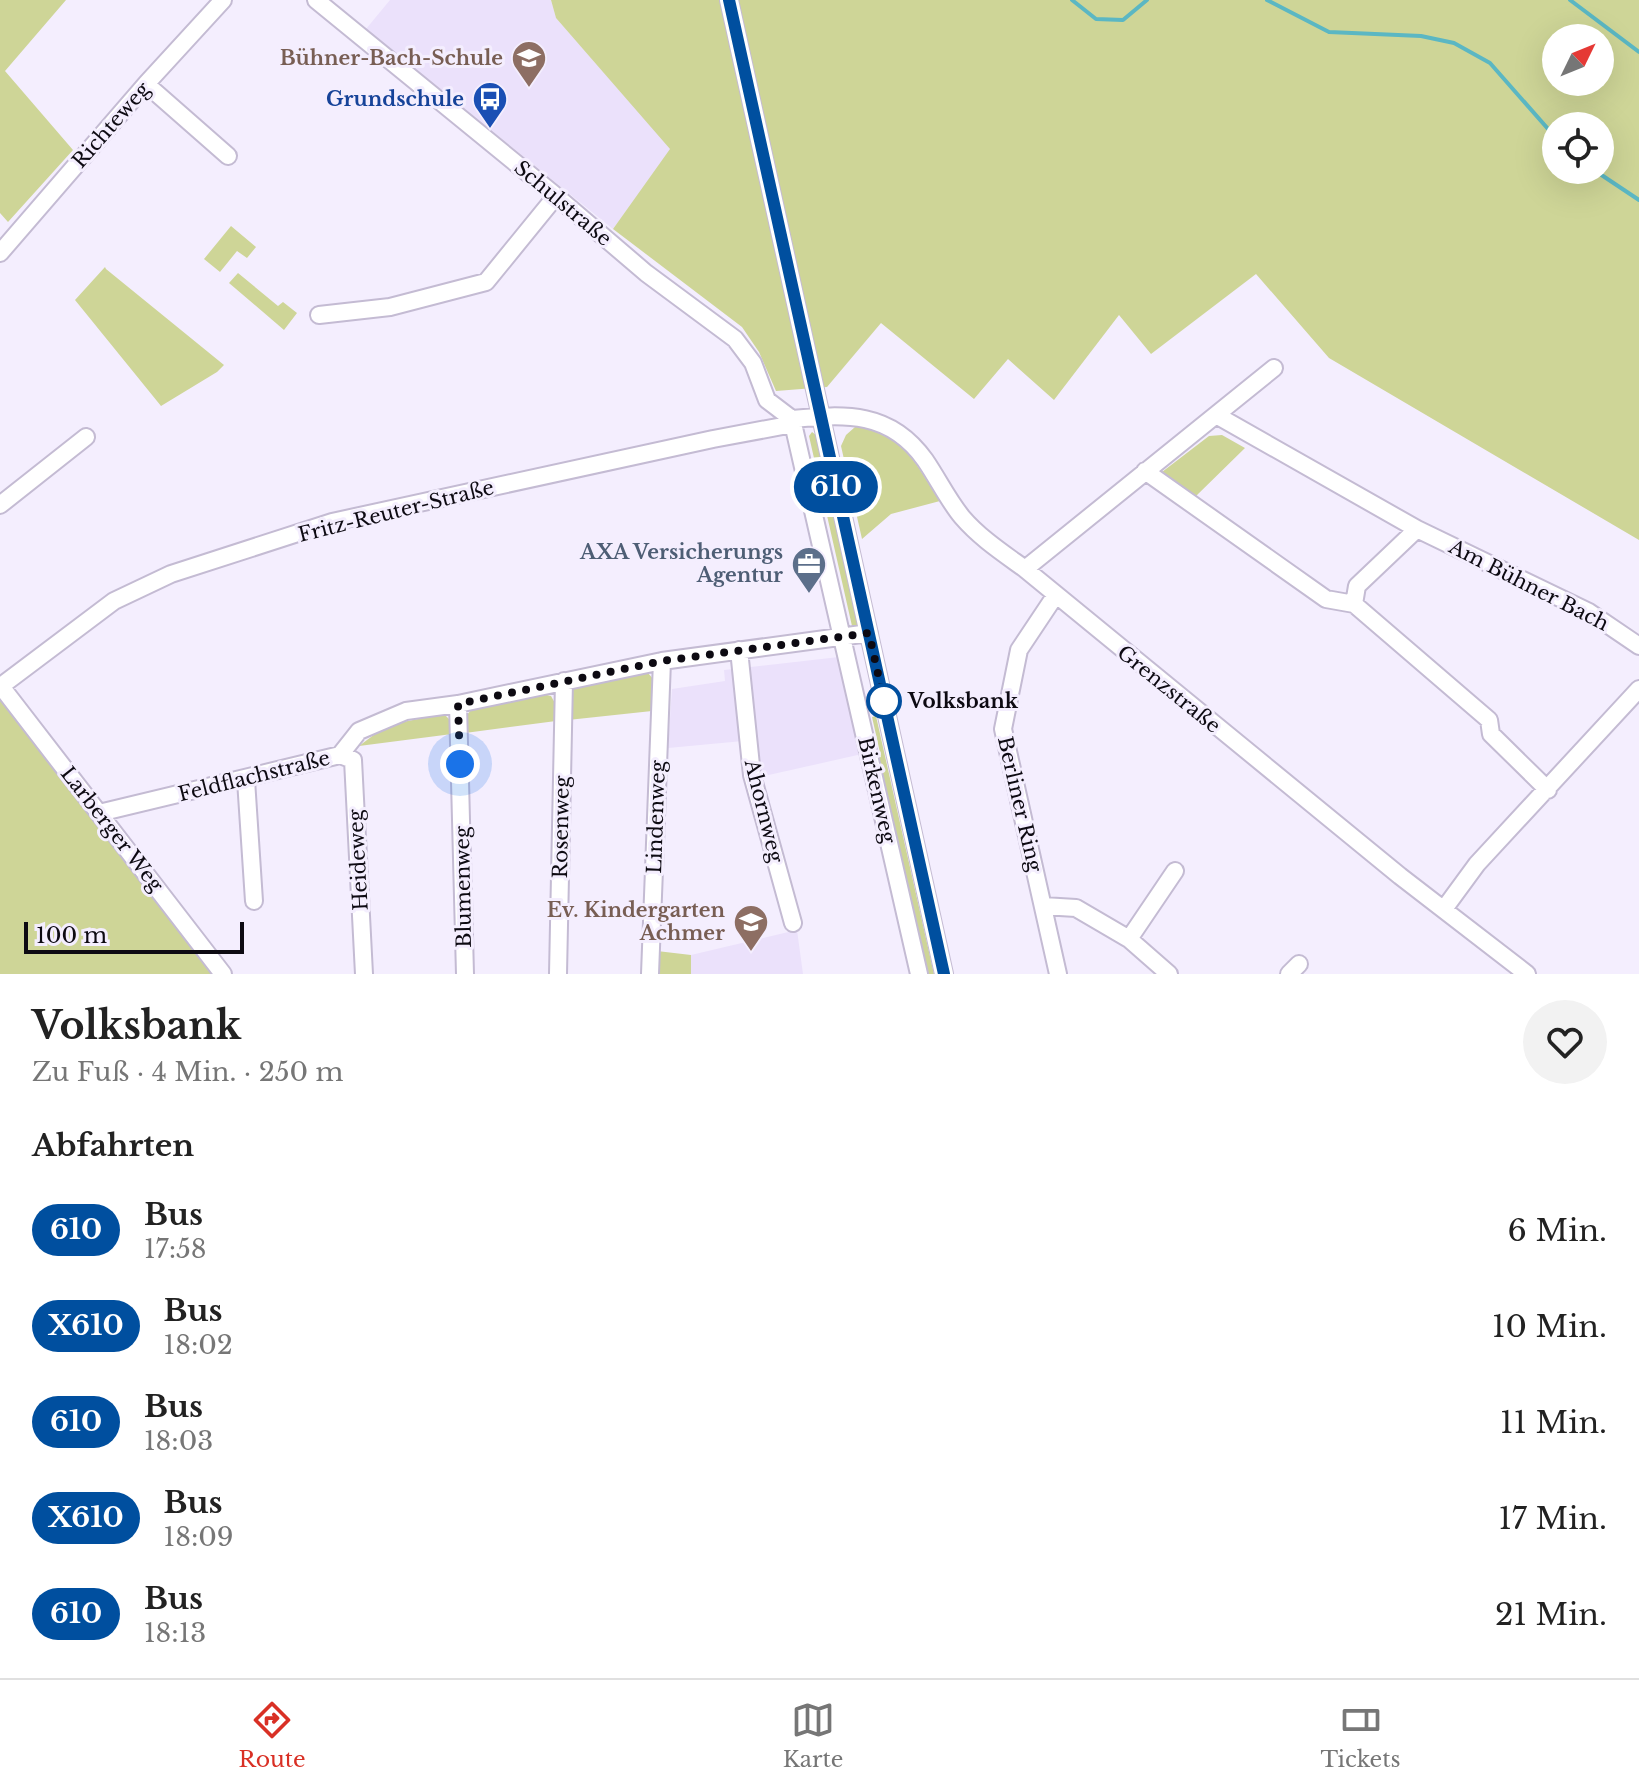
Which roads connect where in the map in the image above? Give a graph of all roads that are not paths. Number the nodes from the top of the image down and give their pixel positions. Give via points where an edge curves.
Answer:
1 (223, 0) edge
2 (316, 0) edge
3 (729, 0) edge
4 (146, 84) junction
5 (228, 156) dead end
6 (556, 196) junction
7 (0, 253) edge
8 (319, 315) dead end
9 (1274, 368) dead end
10 (1216, 415) junction
11 (820, 416) junction
12 (792, 419) junction
13 (86, 437) dead end
14 (1145, 471) junction
15 (0, 505) edge
16 (1417, 529) junction
17 (1025, 569) junction
18 (1055, 596) junction
19 (1354, 604) junction
20 (869, 633) junction
21 (841, 638) junction
22 (1639, 646) edge
23 (739, 650) junction
24 (662, 661) junction
25 (564, 681) junction
26 (0, 685) edge
27 (1639, 689) edge
28 (458, 704) junction
29 (340, 755) junction
30 (246, 780) junction
31 (1548, 790) junction
32 (99, 813) junction
33 (1175, 871) dead end
34 (254, 901) dead end
35 (1043, 906) junction
36 (1444, 909) junction
37 (793, 923) dead end
38 (1129, 939) junction
39 (223, 974) edge
40 (364, 974) edge
41 (465, 974) edge
42 (558, 974) edge
43 (650, 974) edge
44 (919, 974) edge
45 (944, 974) edge
46 (1058, 974) edge
47 (1169, 974) edge
48 (1527, 974) edge

1 - 4 street, Richteweg
2 - 6 street, Schulstraße
3 - 11 street
4 - 5 street
4 - 7 street, Richteweg
6 - 8 street via 486,282 390,307
6 - 12 street, Schulstraße via 735,339 753,363 767,400
9 - 10 street
10 - 14 street
10 - 16 street, Am Bühner Bach
11 - 12 street, Fritz-Reuter-Straße
11 - 17 street, Grenzstraße via 870,418 899,431 962,517
11 - 20 street
12 - 21 street, Birkenweg
12 - 26 street, Fritz-Reuter-Straße via 788,425 332,522 171,574 114,601
13 - 15 street
14 - 17 street
14 - 19 street via 1326,599
16 - 19 street via 1357,586
16 - 22 street, Am Bühner Bach via 1589,612
17 - 18 street, Grenzstraße
18 - 35 street, Berliner Ring via 1019,650 1003,729
18 - 36 street, Grenzstraße
19 - 31 street via 1489,720 1491,734
20 - 21 street, Feldflachstraße
20 - 45 street
21 - 23 street, Feldflachstraße
21 - 44 street, Birkenweg
23 - 24 street, Feldflachstraße
23 - 37 street, Ahornweg via 752,775
24 - 25 street, Feldflachstraße
24 - 43 street, Lindenweg
25 - 28 street, Feldflachstraße
25 - 42 street, Rosenweg
26 - 32 street, Larberger Weg
27 - 31 street
28 - 29 street, Feldflachstraße via 406,711 359,731
28 - 41 street, Blumenweg
29 - 30 street, Feldflachstraße
29 - 40 street, Heideweg via 353,760
30 - 32 street, Feldflachstraße
30 - 34 street
31 - 36 street via 1477,864
32 - 39 street, Larberger Weg
33 - 38 street
35 - 38 street via 1076,908
35 - 46 street, Berliner Ring
36 - 48 street, Grenzstraße
38 - 47 street

